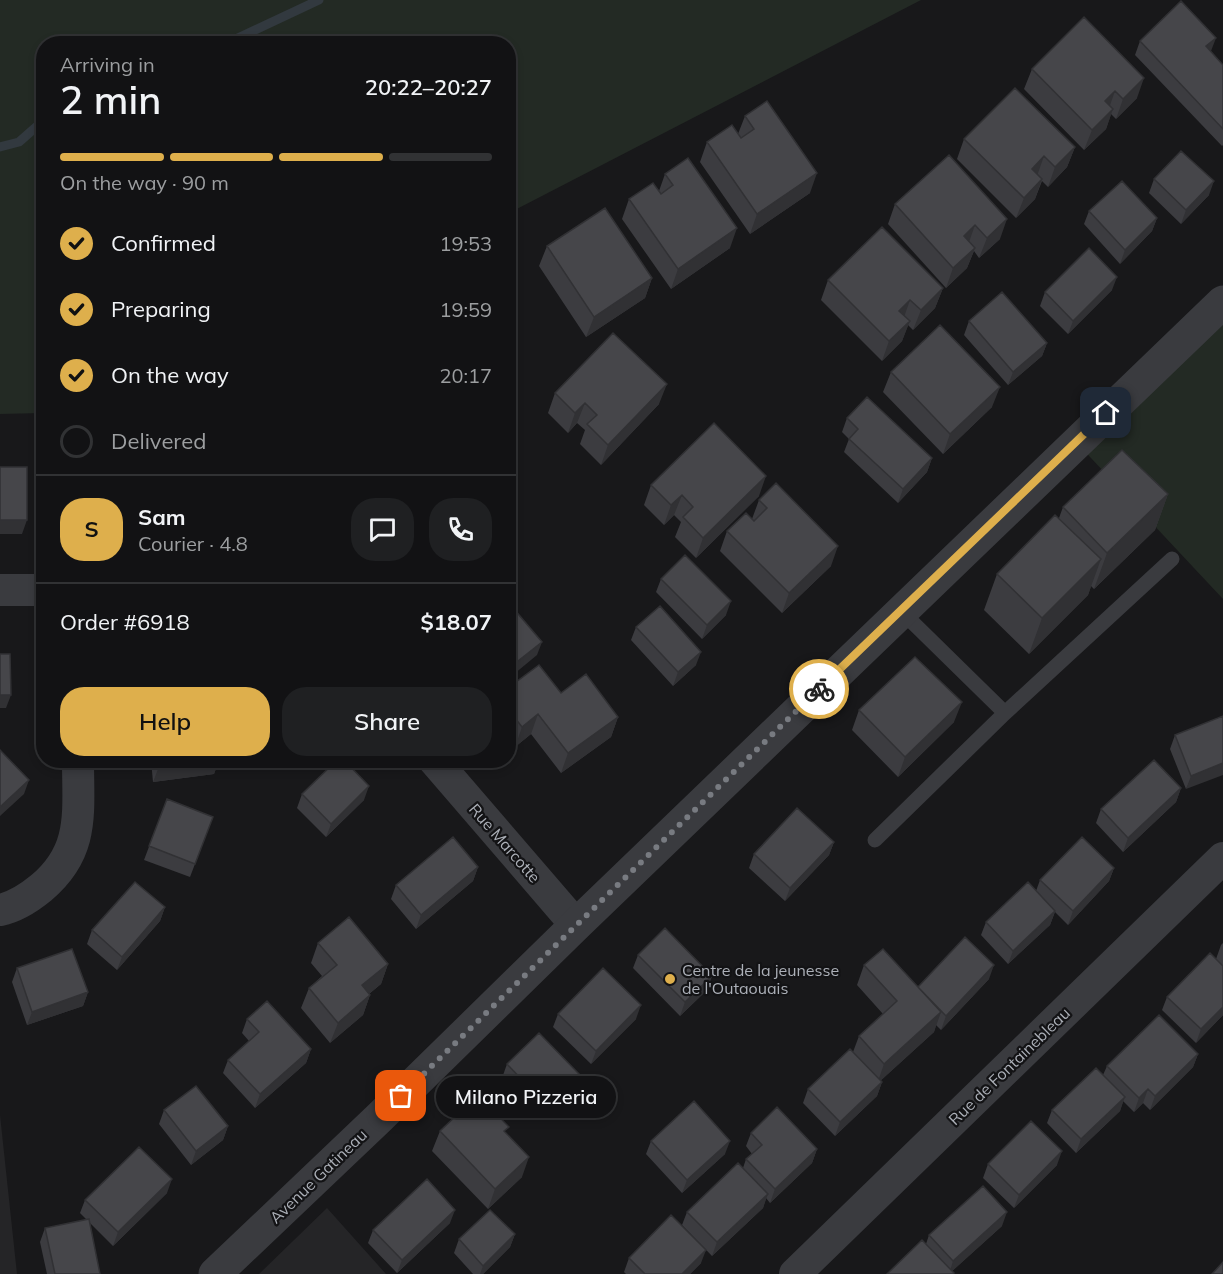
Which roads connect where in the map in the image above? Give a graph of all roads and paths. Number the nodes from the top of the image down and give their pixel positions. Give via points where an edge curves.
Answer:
1 (1223, 302) edge
2 (1172, 559) dead end
3 (0, 590) edge
4 (36, 590) edge
5 (901, 611) junction
6 (1005, 713) junction
7 (78, 768) edge
8 (441, 768) edge
9 (875, 840) dead end
10 (1223, 858) edge
11 (0, 910) edge
12 (576, 925) junction
13 (215, 1274) edge
14 (795, 1274) edge

1 - 5 street, Avenue Gatineau
2 - 6 lane
3 - 4 street
5 - 6 lane
5 - 12 street, Avenue Gatineau
6 - 9 lane
7 - 11 street via 78,824 72,849 57,874 33,895
8 - 12 street, Rue Marcotte
10 - 14 street, Rue de Fontainebleau
12 - 13 street, Avenue Gatineau

